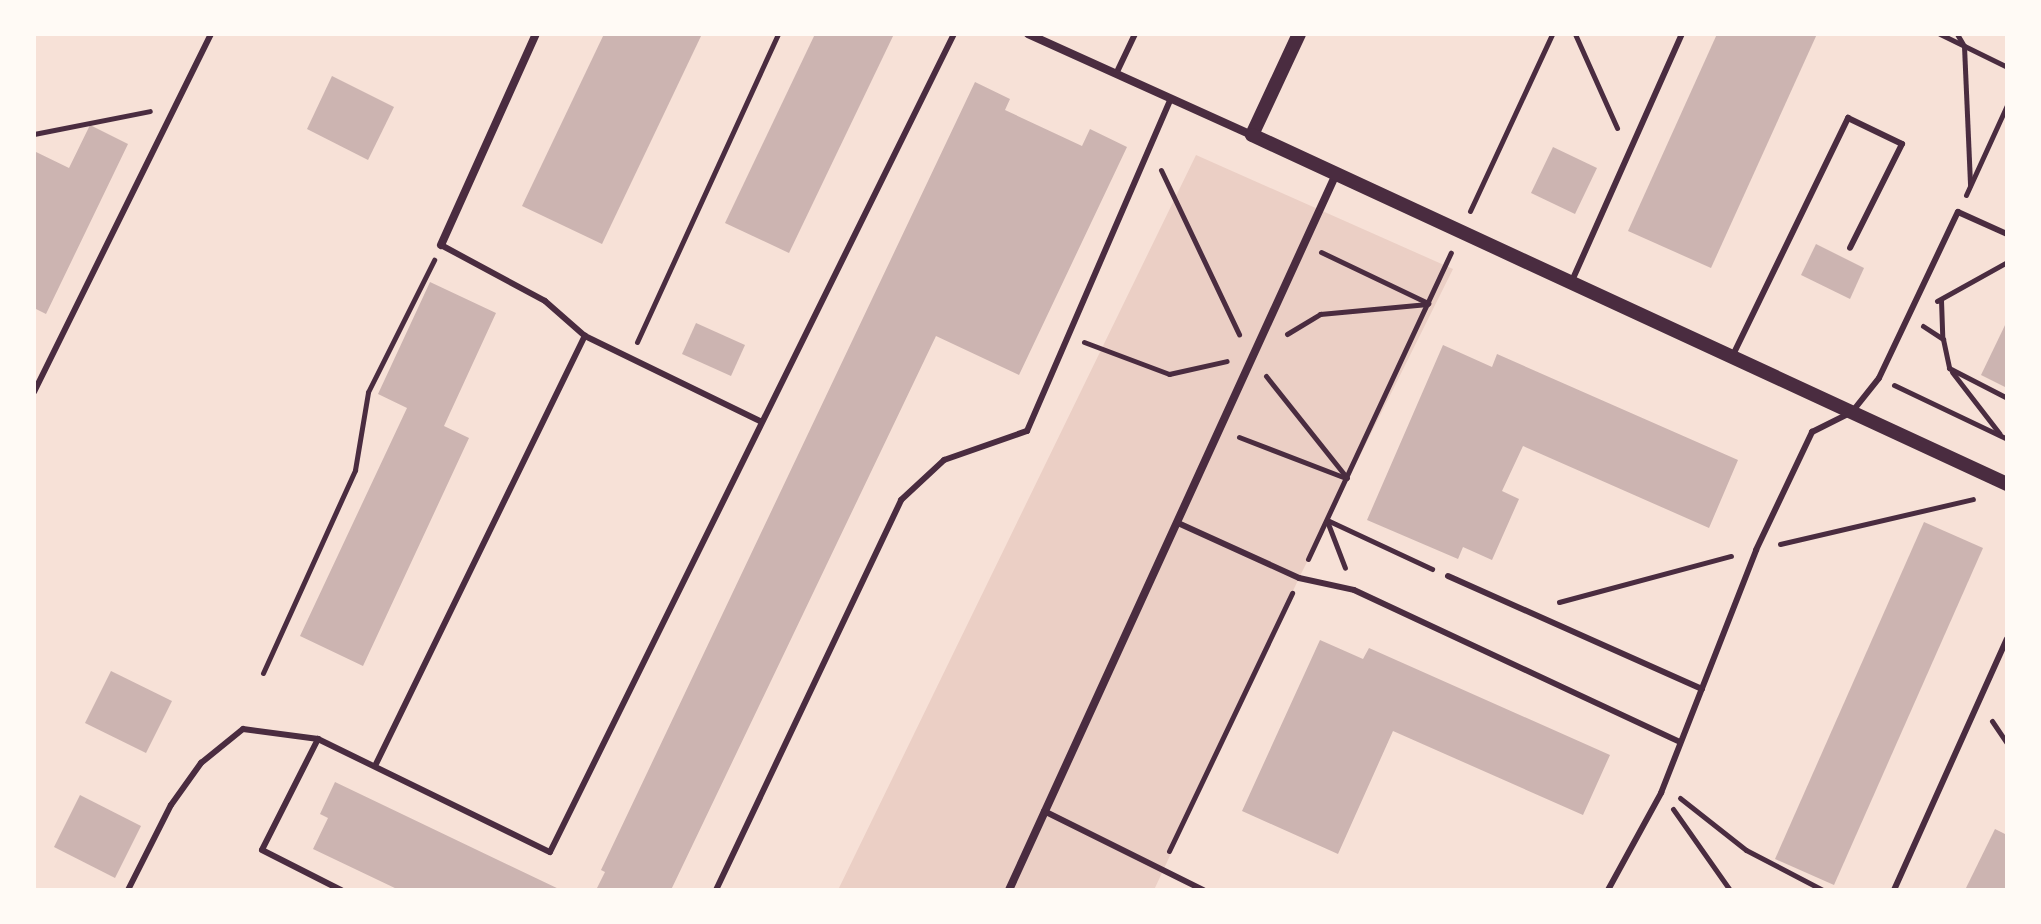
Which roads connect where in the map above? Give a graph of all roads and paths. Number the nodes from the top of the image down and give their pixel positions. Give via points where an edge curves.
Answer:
1 (211, 34) edge
2 (536, 34) edge
3 (778, 34) edge
4 (954, 34) edge
5 (1028, 34) edge
6 (1135, 34) edge
7 (1299, 34) edge
8 (1552, 34) edge
9 (1575, 34) edge
10 (1682, 34) edge
11 (1940, 34) edge
12 (1957, 34) edge
13 (1964, 46) junction
14 (2007, 67) edge
15 (1116, 74) junction
16 (1171, 99) junction
17 (2007, 105) edge
18 (175, 106) junction
19 (34, 134) edge
20 (1252, 135) junction
21 (1150, 148) junction
22 (1628, 154) junction
23 (1336, 174) junction
24 (1970, 185) junction
25 (1958, 212) junction
26 (1461, 232) junction
27 (2007, 234) edge
28 (1303, 244) junction
29 (441, 245) junction
30 (1850, 248) dead end
31 (2007, 262) edge
32 (1571, 283) junction
33 (1428, 304) junction
34 (1908, 316) junction
35 (585, 336) junction
36 (1068, 336) junction
37 (1250, 356) junction
38 (630, 357) junction
39 (1732, 357) junction
40 (1949, 368) junction
41 (1879, 378) junction
42 (34, 392) edge
43 (2007, 398) edge
44 (1852, 412) junction
45 (760, 421) junction
46 (1218, 429) junction
47 (2004, 438) edge
48 (1347, 478) junction
49 (2007, 484) edge
50 (1973, 499) dead end
51 (1327, 520) junction
52 (1178, 523) junction
53 (1756, 550) junction
54 (1448, 576) joint
55 (1299, 578) junction
56 (1354, 590) junction
57 (1528, 615) junction
58 (2007, 639) edge
59 (263, 673) dead end
60 (1702, 689) junction
61 (318, 739) junction
62 (1680, 742) junction
63 (375, 766) junction
64 (1664, 785) junction
65 (1661, 793) junction
66 (1044, 811) junction
67 (1160, 870) junction
68 (128, 890) edge
69 (341, 890) edge
70 (716, 890) edge
71 (1009, 890) edge
72 (1203, 890) edge
73 (1608, 890) edge
74 (1730, 890) edge
75 (1823, 890) edge
76 (1894, 890) edge

1 - 18 lane
2 - 29 street
3 - 38 path
4 - 45 lane
5 - 15 street
6 - 15 lane
7 - 20 street
8 - 26 path
9 - 22 path
10 - 22 lane
11 - 13 path
12 - 13 path
13 - 14 path
13 - 24 path
15 - 16 street
16 - 20 street
16 - 21 lane
17 - 24 path
18 - 19 path
18 - 42 lane
20 - 23 street
21 - 36 lane
21 - 37 path
22 - 32 lane
23 - 26 street
23 - 28 street
24 - 25 path
25 - 27 lane
25 - 34 lane
26 - 32 street
26 - 33 path
28 - 33 path
28 - 37 street
29 - 35 lane via 545,301
29 - 59 path via 368,392 355,470
30 - 39 lane via 1902,144 1848,118
31 - 34 path
32 - 39 street
33 - 37 path via 1320,314
33 - 48 path
34 - 40 path via 1943,339
34 - 41 lane
35 - 38 lane
35 - 63 lane
36 - 37 path via 1169,374
36 - 70 lane via 1027,431 944,460 901,500
37 - 46 street
37 - 48 path
38 - 45 lane
39 - 44 street
40 - 43 path
40 - 47 path
41 - 44 lane
41 - 47 path
44 - 49 street
44 - 53 lane via 1812,432
45 - 63 lane via 550,852
46 - 48 path
46 - 52 street
48 - 51 path
50 - 53 path
51 - 54 path
51 - 55 path
51 - 56 path
52 - 55 lane
52 - 66 street
53 - 57 path via 1541,607
53 - 60 lane
54 - 57 lane
55 - 56 lane
55 - 67 path
56 - 62 lane
57 - 60 lane
58 - 76 lane
60 - 62 lane
61 - 63 lane
61 - 68 lane via 243,729 201,763 171,805
61 - 69 lane via 262,850
62 - 64 lane
64 - 65 lane
64 - 75 path via 1746,850
65 - 73 lane
65 - 74 path
66 - 67 lane
66 - 71 street
67 - 72 lane

